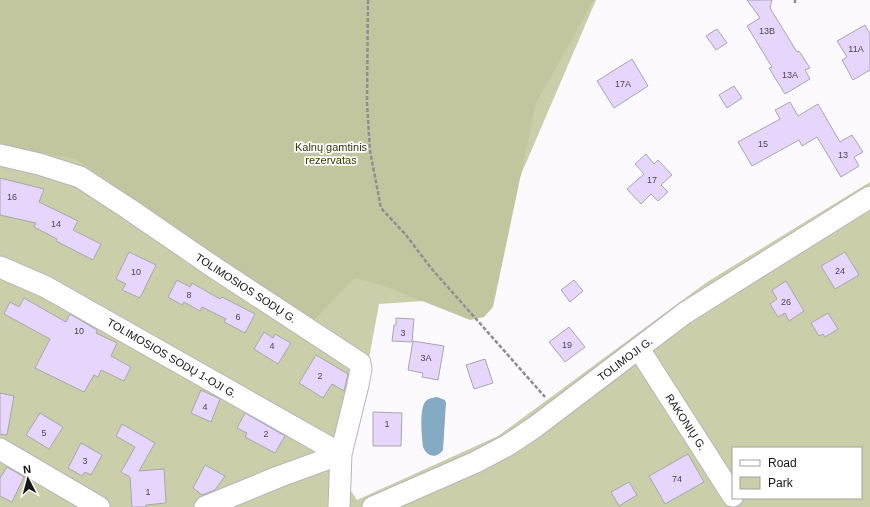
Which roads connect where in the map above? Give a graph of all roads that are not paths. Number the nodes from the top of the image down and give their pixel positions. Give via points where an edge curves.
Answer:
1 (0, 155) edge
2 (870, 197) edge
3 (0, 267) edge
4 (639, 349) junction
5 (0, 449) edge
6 (341, 454) junction
7 (732, 494) edge
8 (99, 507) edge
9 (205, 507) edge
10 (339, 507) edge
11 (373, 507) edge

1 - 6 street, TOLIMOSIOS SODŲ G. via 80,177 360,363 358,385
2 - 4 street, TOLIMOJI G. via 685,314
3 - 6 street, TOLIMOSIOS SODŲ 1-OJI G. via 46,287
4 - 7 street, RAKONIŲ G.
4 - 11 street, TOLIMOJI G. via 508,445 476,462
5 - 8 street
6 - 9 street
6 - 10 street, TOLIMOSIOS SODŲ G.

